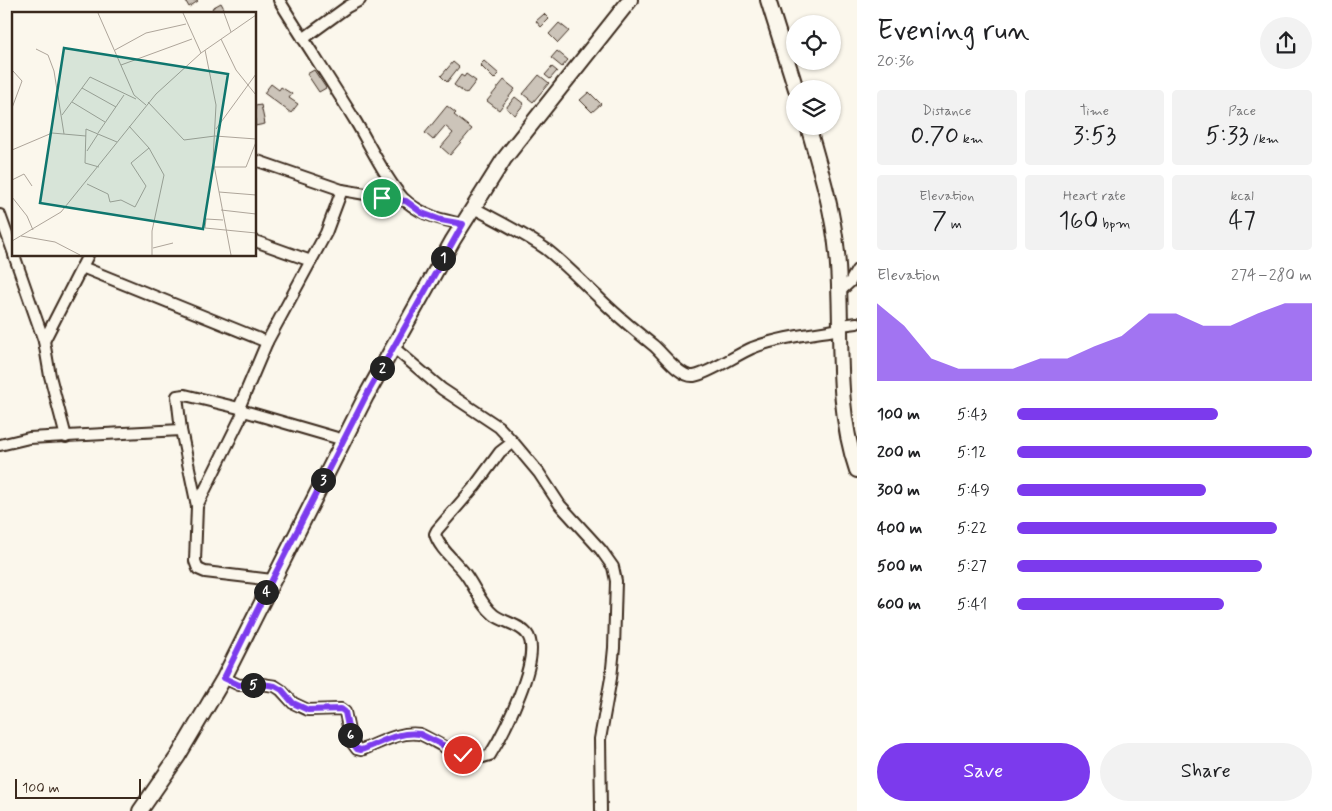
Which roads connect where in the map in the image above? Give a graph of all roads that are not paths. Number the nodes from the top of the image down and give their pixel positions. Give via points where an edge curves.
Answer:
1 (279, 0) edge
2 (360, 0) edge
3 (630, 0) edge
4 (768, 0) edge
5 (303, 39) junction
6 (793, 80) edge
7 (811, 135) edge
8 (256, 160) edge
9 (342, 190) junction
10 (406, 201) junction
11 (474, 208) junction
12 (0, 215) edge
13 (463, 224) junction
14 (256, 241) edge
15 (12, 249) edge
16 (14, 256) edge
17 (88, 256) edge
18 (310, 261) junction
19 (82, 267) junction
20 (857, 270) edge
21 (840, 292) junction
22 (857, 323) edge
23 (841, 327) junction
24 (44, 341) junction
25 (267, 342) junction
26 (393, 347) junction
27 (241, 410) junction
28 (181, 430) junction
29 (66, 437) junction
30 (344, 440) junction
31 (513, 442) junction
32 (0, 445) edge
33 (857, 470) edge
34 (197, 506) junction
35 (272, 580) junction
36 (224, 678) junction
37 (140, 811) edge
38 (600, 811) edge

1 - 5 street
2 - 5 street
3 - 11 main road via 504,159
4 - 6 main road
5 - 10 street
7 - 21 main road via 831,216
8 - 9 street
9 - 10 street
9 - 18 street via 326,233
10 - 13 street via 422,213
11 - 13 main road
11 - 23 street via 546,250 686,375 703,373 771,342
12 - 15 street
13 - 26 main road
14 - 18 street
16 - 24 street
17 - 19 street
18 - 25 street
19 - 24 street
19 - 25 street
20 - 21 street
21 - 23 main road
22 - 23 street
23 - 33 main road via 842,402
24 - 29 street
25 - 27 street
26 - 30 main road
26 - 31 street via 442,389 498,427
27 - 28 street via 179,395 176,400
27 - 30 street
27 - 34 street
28 - 29 street
28 - 34 street
29 - 32 street via 29,438
30 - 35 main road
31 - 36 street via 500,452 436,534 485,606 493,614 521,628 530,640 523,690 490,755 470,758 413,733 357,749 351,741 345,712 341,709 308,710 293,703 275,686 239,685
31 - 38 street via 613,567 616,581 614,648 600,739
34 - 35 street via 195,561 198,569
35 - 36 main road
36 - 37 main road via 178,756

